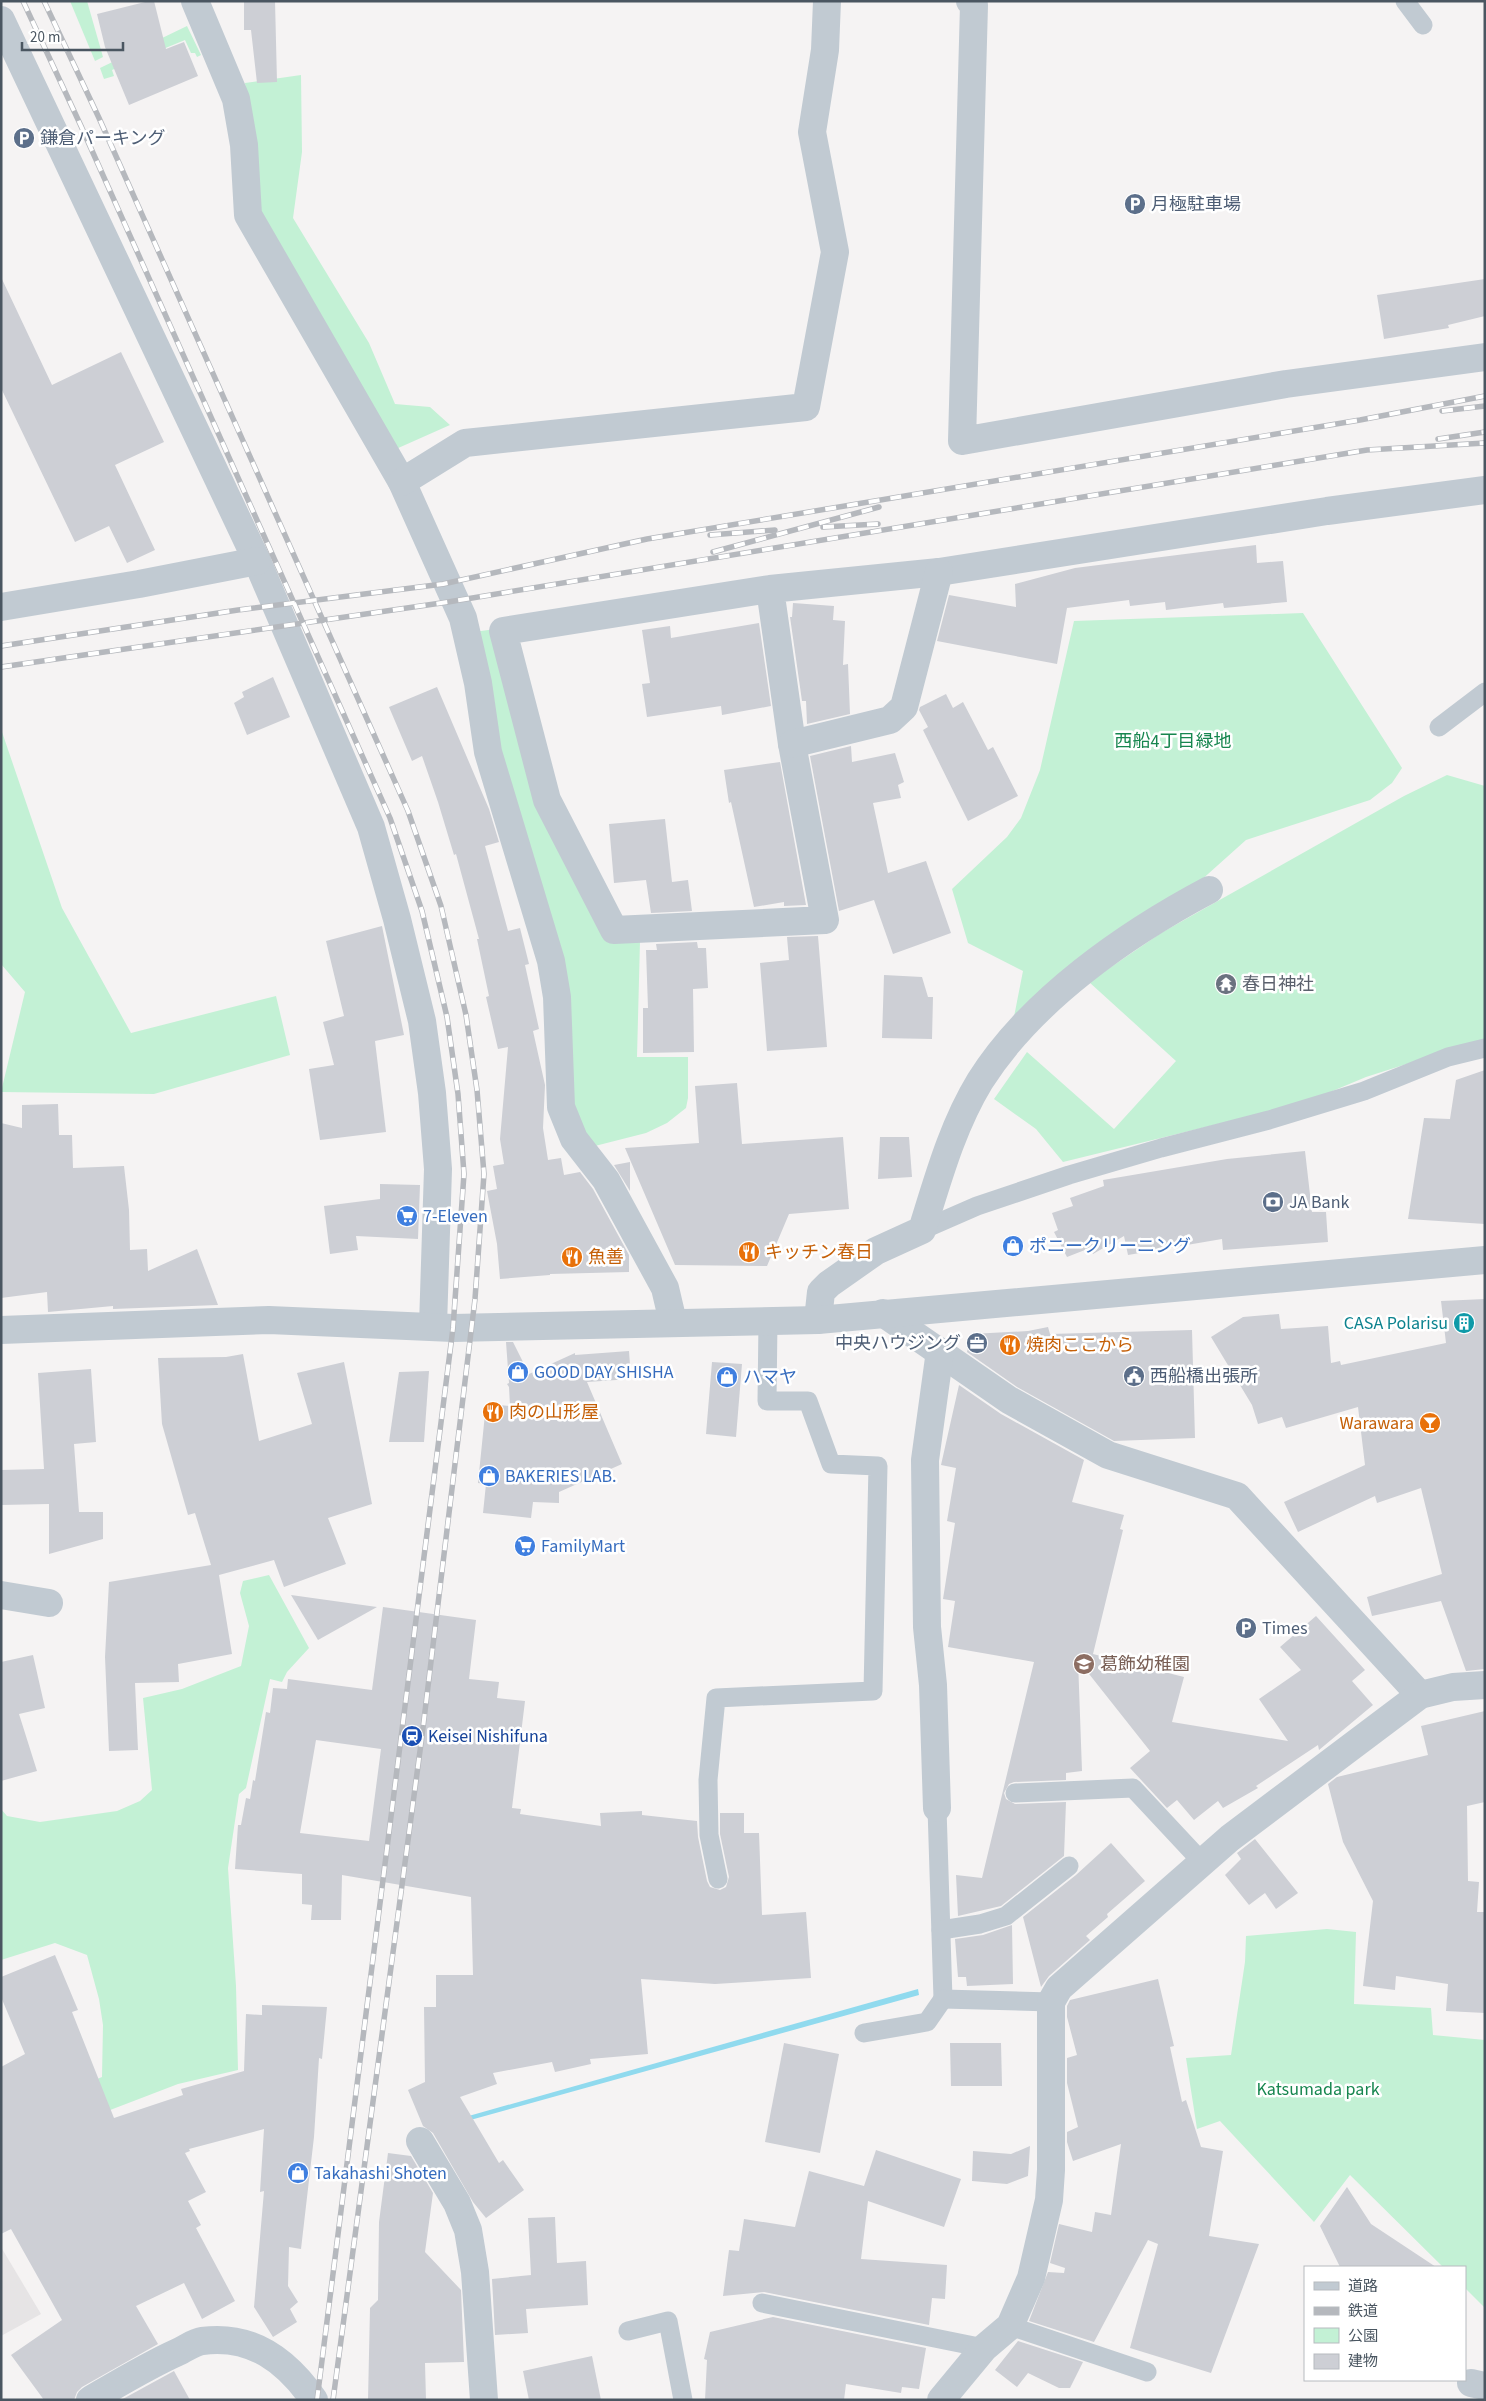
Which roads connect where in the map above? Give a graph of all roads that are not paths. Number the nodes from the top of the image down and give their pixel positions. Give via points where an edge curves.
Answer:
1 (195, 1) edge
2 (827, 1) edge
3 (970, 1) edge
4 (1405, 1) edge
5 (1, 20) edge
6 (1423, 25) dead end
7 (10, 58) edge
8 (1485, 357) edge
9 (402, 482) junction
10 (1485, 490) edge
11 (257, 561) junction
12 (939, 572) junction
13 (770, 589) junction
14 (1, 607) edge
15 (1485, 692) edge
16 (1439, 726) dead end
17 (792, 744) junction
18 (1209, 890) dead end
19 (1485, 1048) edge
20 (922, 1230) junction
21 (1485, 1260) edge
22 (883, 1313) junction
23 (818, 1320) junction
24 (768, 1321) junction
25 (673, 1322) junction
26 (433, 1326) junction
27 (1, 1330) edge
28 (940, 1351) junction
29 (1, 1595) edge
30 (49, 1604) dead end
31 (1485, 1685) edge
32 (1420, 1695) junction
33 (1016, 1793) dead end
34 (937, 1808) joint
35 (1203, 1863) junction
36 (1069, 1866) dead end
37 (718, 1879) dead end
38 (941, 1930) junction
39 (943, 1999) junction
40 (1051, 2002) junction
41 (864, 2032) dead end
42 (420, 2141) dead end
43 (762, 2303) dead end
44 (1010, 2326) junction
45 (628, 2331) dead end
46 (984, 2348) junction
47 (1146, 2372) dead end
48 (90, 2400) edge
49 (314, 2400) edge
50 (484, 2400) edge
51 (683, 2400) edge
52 (941, 2400) edge

1 - 9 street via 236,98 244,145 248,215
2 - 9 street via 825,50 812,132 835,252 806,407 466,443
3 - 8 street via 974,5 962,441 1286,384
4 - 6 lane
5 - 7 street
7 - 11 street
9 - 25 street via 463,618 478,683 488,752 551,961 557,997 561,1106 574,1139 606,1180 665,1288
10 - 12 street via 1326,511
11 - 14 street
11 - 26 street via 371,827 422,1021 438,1170
12 - 13 street
12 - 17 street via 904,707 890,720
13 - 17 street
13 - 17 street via 503,631 548,800 614,930 825,920
15 - 16 lane
18 - 20 street via 1152,924 1080,974 1020,1028 980,1081 948,1146
19 - 20 lane via 1448,1057 1364,1091 1069,1175 977,1206
20 - 23 street via 876,1251 829,1284 821,1292
21 - 22 street
22 - 23 street
22 - 28 street
23 - 24 street
24 - 25 street
24 - 37 lane via 767,1401 808,1401 831,1464 878,1466 874,1691 716,1698 708,1798 709,1834
25 - 26 street
26 - 27 street via 269,1320
28 - 32 street via 1009,1400 1108,1455 1237,1496
28 - 34 street via 925,1460 926,1627 933,1685
29 - 30 street
31 - 32 street via 1452,1687
32 - 35 street via 1271,1806
33 - 35 lane via 1133,1788
34 - 38 lane
35 - 40 street via 1059,1988
36 - 38 lane via 1006,1916
38 - 39 lane
39 - 40 lane
39 - 41 lane via 927,2022
40 - 44 street via 1049,2200 1031,2278
42 - 50 street via 457,2202 468,2230 476,2272
43 - 46 lane
44 - 46 street
44 - 47 lane
45 - 51 lane via 668,2321
46 - 52 street
48 - 49 street via 201,2341 239,2341 268,2354 298,2376

